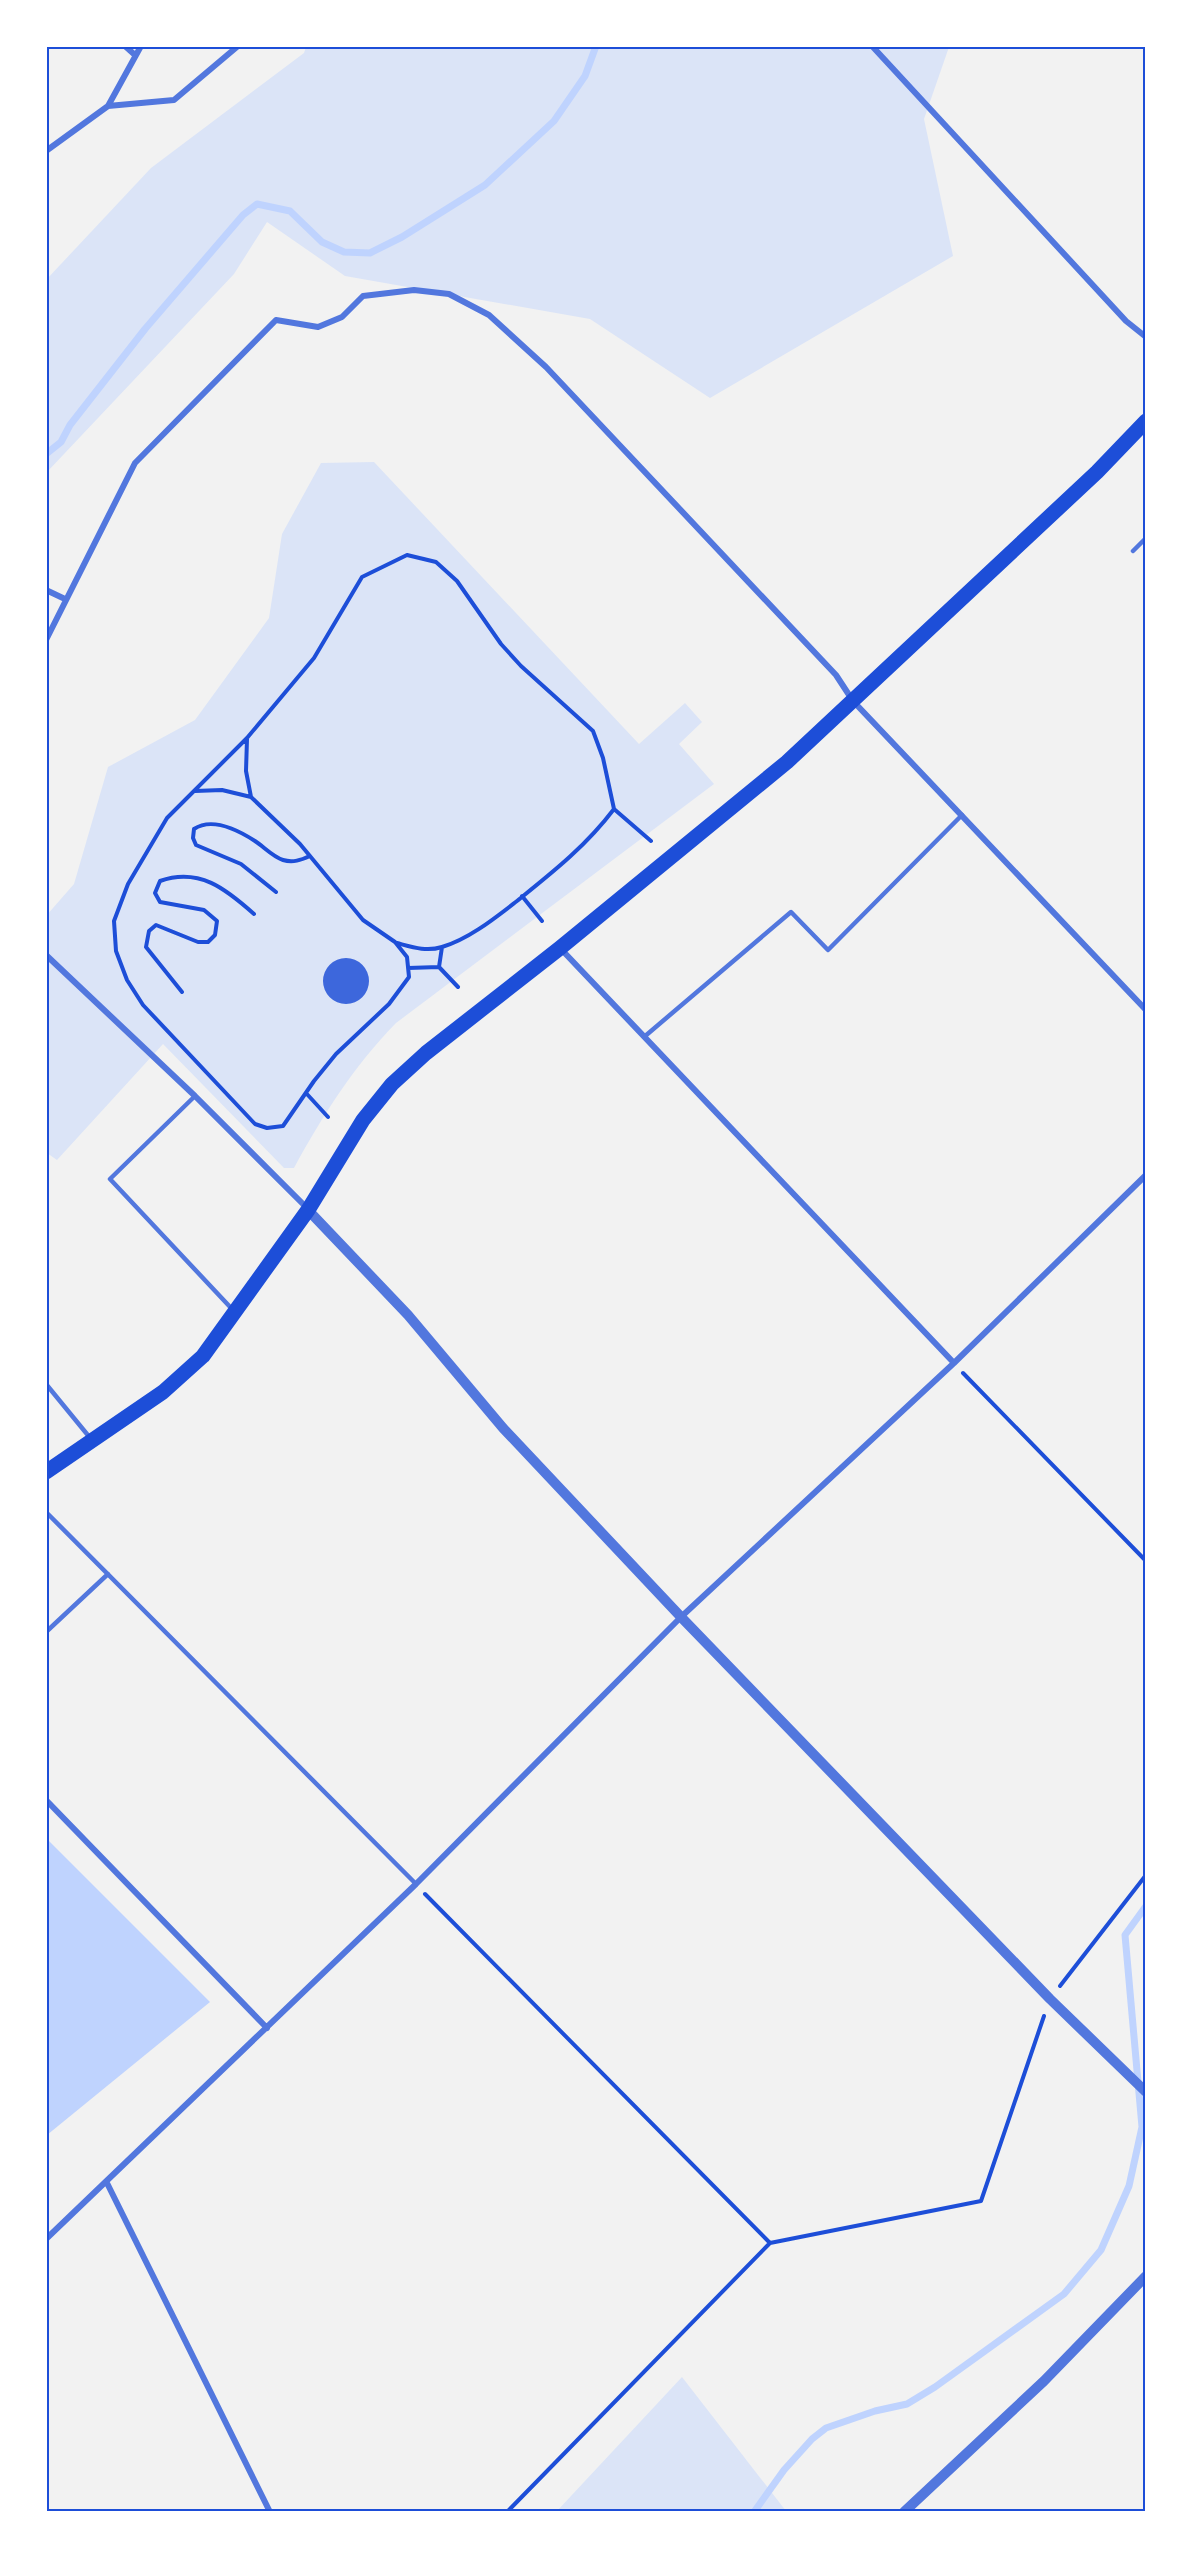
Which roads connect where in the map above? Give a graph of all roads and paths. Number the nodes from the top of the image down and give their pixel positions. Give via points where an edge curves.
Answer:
1 (125, 46) edge
2 (141, 46) edge
3 (238, 46) edge
4 (872, 46) edge
5 (135, 55) junction
6 (108, 106) junction
7 (46, 151) edge
8 (1146, 337) edge
9 (1146, 422) edge
10 (1146, 538) edge
11 (1132, 550) dead end
12 (46, 590) edge
13 (65, 599) junction
14 (46, 640) edge
15 (853, 701) junction
16 (247, 738) junction
17 (195, 791) junction
18 (251, 797) junction
19 (614, 808) junction
20 (962, 815) junction
21 (651, 841) dead end
22 (310, 856) junction
23 (276, 892) dead end
24 (522, 896) junction
25 (254, 914) dead end
26 (542, 921) dead end
27 (395, 942) junction
28 (442, 947) junction
29 (560, 948) junction
30 (46, 955) edge
31 (408, 968) junction
32 (439, 968) junction
33 (458, 987) dead end
34 (182, 992) dead end
35 (1146, 1010) edge
36 (644, 1037) junction
37 (306, 1093) junction
38 (195, 1096) junction
39 (328, 1117) dead end
40 (1146, 1175) edge
41 (309, 1210) junction
42 (235, 1312) junction
43 (954, 1364) junction
44 (46, 1384) edge
45 (93, 1441) junction
46 (46, 1472) edge
47 (46, 1512) edge
48 (1146, 1561) edge
49 (108, 1574) junction
50 (681, 1617) junction
51 (46, 1632) edge
52 (46, 1800) edge
53 (1146, 1875) edge
54 (416, 1884) junction
55 (1050, 1999) junction
56 (267, 2028) junction
57 (1146, 2092) edge
58 (107, 2183) junction
59 (46, 2239) edge
60 (770, 2243) junction
61 (1146, 2276) edge
62 (270, 2511) edge
63 (507, 2511) edge
64 (904, 2511) edge

1 - 5 street
2 - 5 street
3 - 6 street via 174,100
4 - 8 street via 1126,321
5 - 6 street
6 - 7 street
9 - 15 main road
10 - 11 lane
12 - 13 street
13 - 14 street
13 - 15 street via 135,463 276,320 318,327 342,317 363,296 414,290 449,294 489,315 546,367 836,675
15 - 20 street
15 - 29 main road via 787,762
16 - 17 path
16 - 18 path via 246,771
16 - 19 path via 314,658 362,577 407,555 436,562 457,581 508,651 593,731
17 - 18 path via 222,790
17 - 37 path via 168,818 128,884 114,921 116,951 142,1005 255,1124 267,1128 283,1126
18 - 22 path
19 - 21 path
19 - 24 path via 583,847
20 - 35 street
20 - 36 lane via 828,950 791,912
22 - 23 path via 297,861 281,860 240,833 211,823 194,829 196,845 241,864
22 - 27 path via 363,920
24 - 26 path
24 - 28 path via 471,933
25 - 34 path via 212,882 186,875 160,881 155,893 160,902 204,910 217,921 215,935 208,942 198,942 156,925 149,931 147,947
27 - 28 path via 421,950
27 - 31 path via 407,957
28 - 32 path
29 - 36 street
29 - 41 main road via 392,1084 363,1120
30 - 38 street
31 - 32 path
31 - 37 path via 409,977 389,1004 336,1054
32 - 33 path
36 - 43 street
37 - 39 path
38 - 41 street
38 - 42 lane via 110,1179
40 - 43 street
41 - 42 main road
41 - 50 street via 408,1315 503,1428
42 - 45 main road via 203,1356 163,1392
43 - 48 path
43 - 50 street
44 - 45 lane
45 - 46 main road
47 - 49 lane
49 - 51 lane
49 - 54 lane
50 - 54 street
50 - 55 street
52 - 56 street
53 - 55 path
54 - 56 street
54 - 60 path
55 - 57 street
55 - 60 path via 981,2201
56 - 58 street
58 - 59 street
58 - 62 street
60 - 63 path
61 - 64 street via 1044,2381

